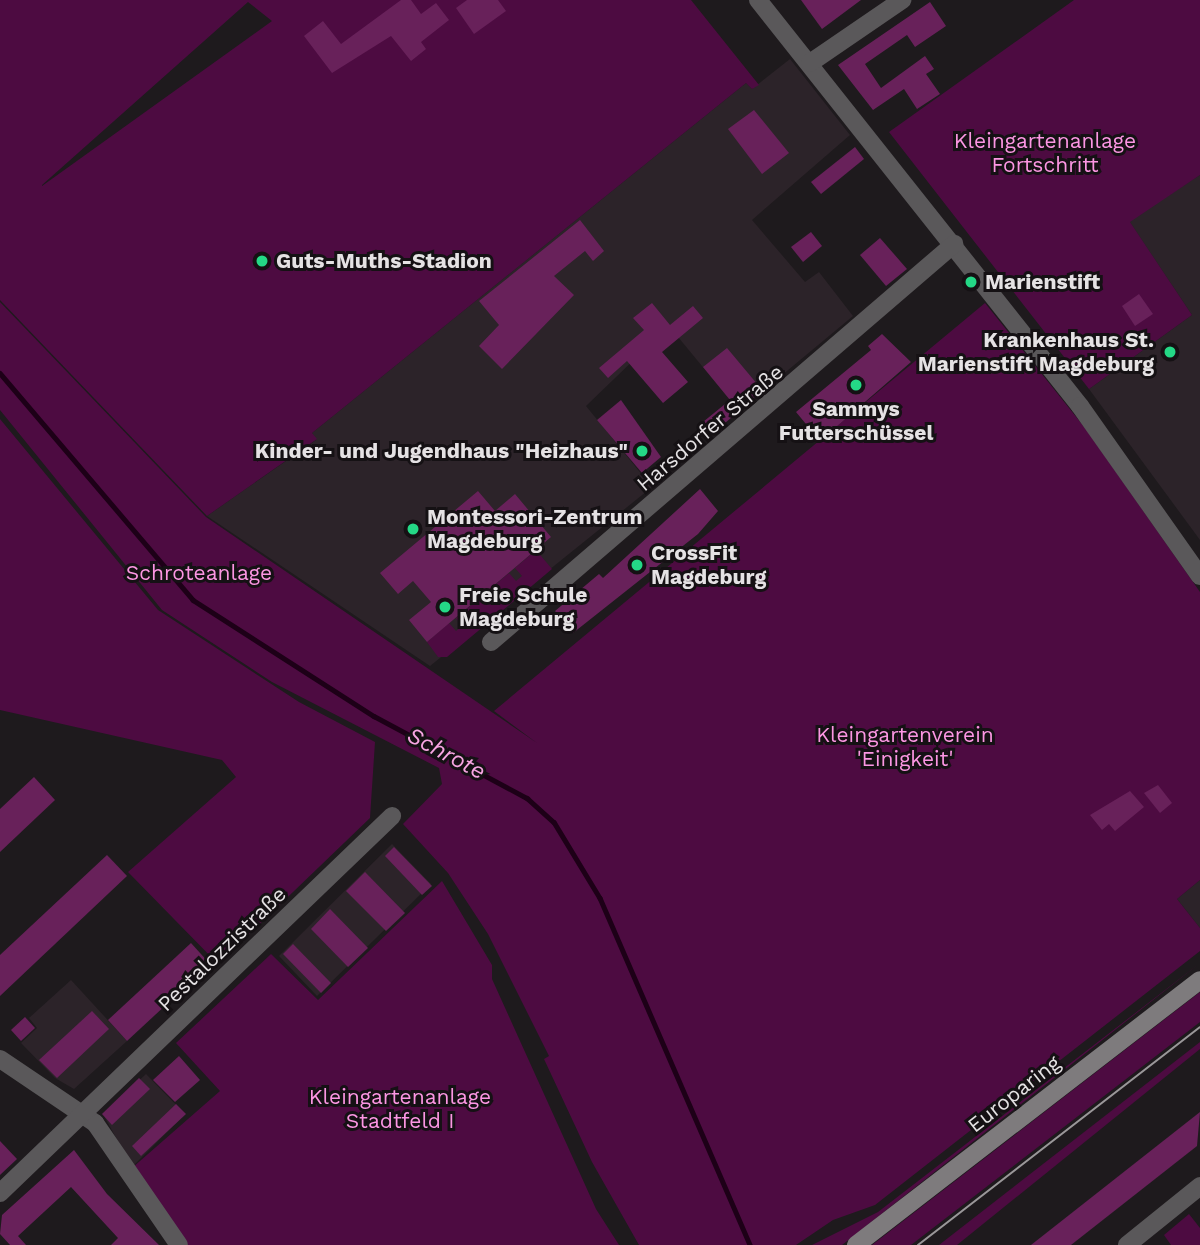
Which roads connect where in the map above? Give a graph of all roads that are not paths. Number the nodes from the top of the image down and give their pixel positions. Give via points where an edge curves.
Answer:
1 (758, 0) edge
2 (902, 0) edge
3 (810, 64) junction
4 (954, 244) junction
5 (1200, 576) edge
6 (491, 642) dead end
7 (392, 816) dead end
8 (1200, 980) edge
9 (0, 1059) edge
10 (83, 1115) junction
11 (1200, 1186) edge
12 (0, 1193) edge
13 (179, 1245) edge
14 (856, 1245) edge
15 (1127, 1245) edge

1 - 3 street
2 - 3 street
3 - 4 street
4 - 5 street
4 - 6 street, Harsdorfer Straße
7 - 10 street, Pestalozzistraße
8 - 14 main road, Europaring
9 - 10 street
10 - 12 street, Pestalozzistraße
10 - 13 street
11 - 15 street

